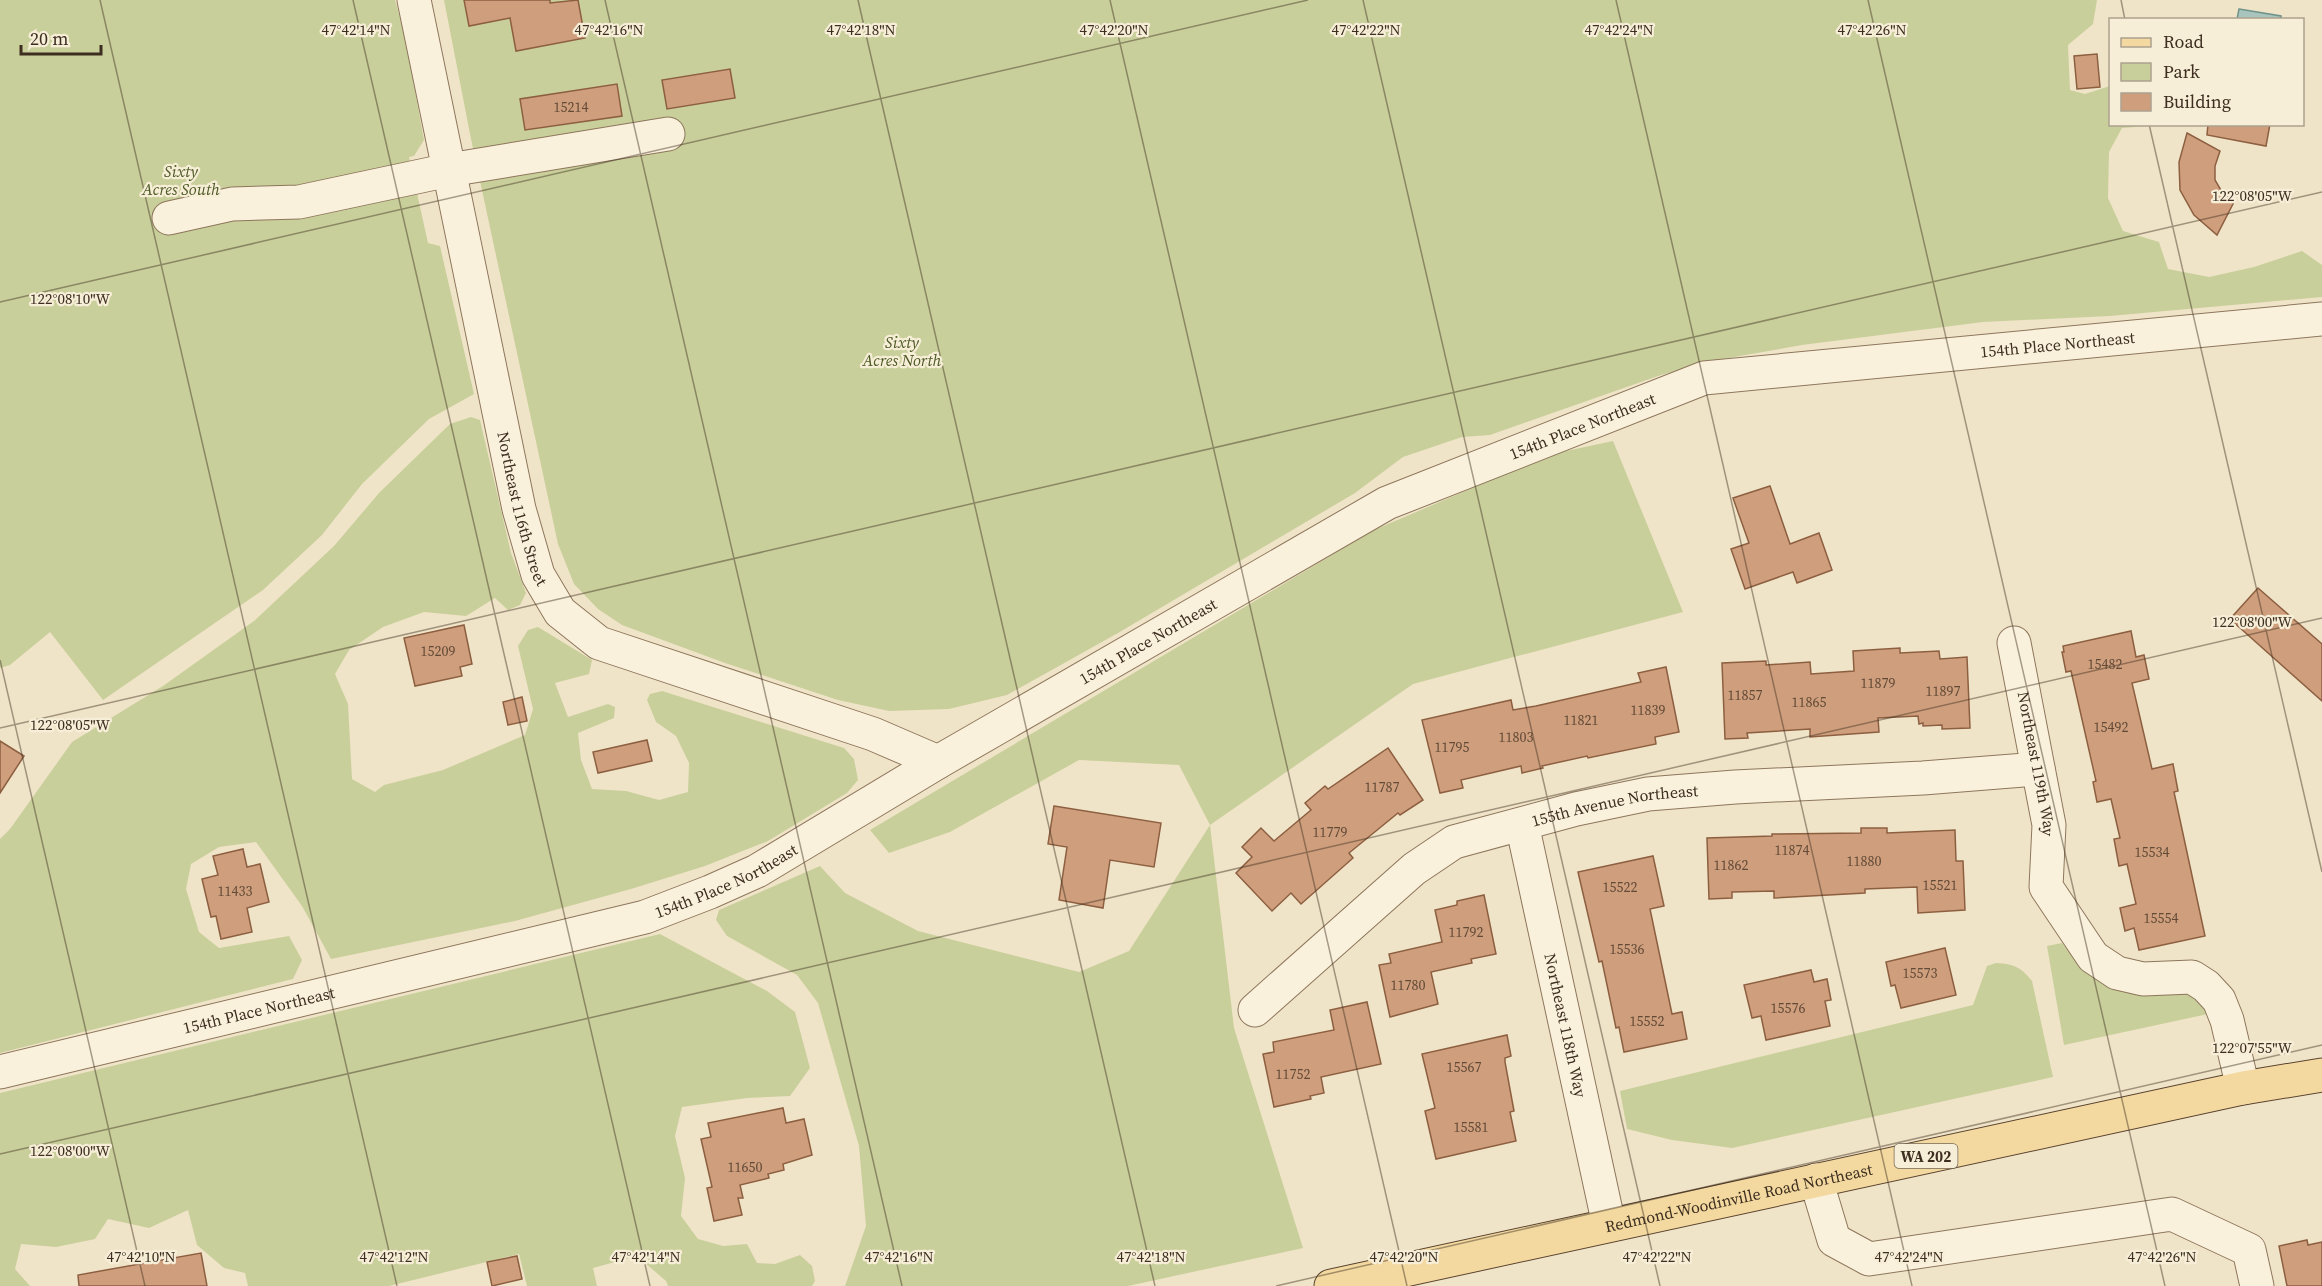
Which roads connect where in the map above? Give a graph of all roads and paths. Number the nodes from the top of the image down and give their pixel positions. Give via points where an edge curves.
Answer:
1 (414, 0) edge
2 (668, 134) dead end
3 (449, 170) junction
4 (169, 218) dead end
5 (2322, 319) edge
6 (2014, 643) dead end
7 (938, 762) junction
8 (2038, 769) junction
9 (1522, 824) junction
10 (1255, 1010) dead end
11 (0, 1071) edge
12 (2322, 1075) edge
13 (2243, 1088) junction
14 (1816, 1180) junction
15 (1610, 1225) junction
16 (1331, 1286) edge
17 (2257, 1286) edge

1 - 3 street, Northeast 116th Street
2 - 3 street
3 - 4 street via 299,202 232,204
3 - 7 street, Northeast 116th Street via 519,509 538,575 560,612 600,643 873,734
5 - 7 street, 154th Place Northeast via 1704,378 1387,503
6 - 8 street, Northeast 119th Way
7 - 11 street, 154th Place Northeast via 757,870 645,917
8 - 9 street, 155th Avenue Northeast via 1648,794
8 - 13 street, Northeast 119th Way via 2049,825 2046,887 2093,957 2117,974 2143,979 2192,977 2206,986 2219,1000 2227,1020
9 - 10 street, 155th Avenue Northeast via 1454,842 1414,869
9 - 15 street, Northeast 118th Way
12 - 13 main road, Redmond-Woodinville Road Northeast / WA 202
13 - 14 main road, Redmond-Woodinville Road Northeast / WA 202
14 - 15 main road, Redmond-Woodinville Road Northeast / WA 202
14 - 17 street via 1834,1240 1869,1259 2172,1214 2248,1250
15 - 16 main road, Redmond-Woodinville Road Northeast / WA 202

